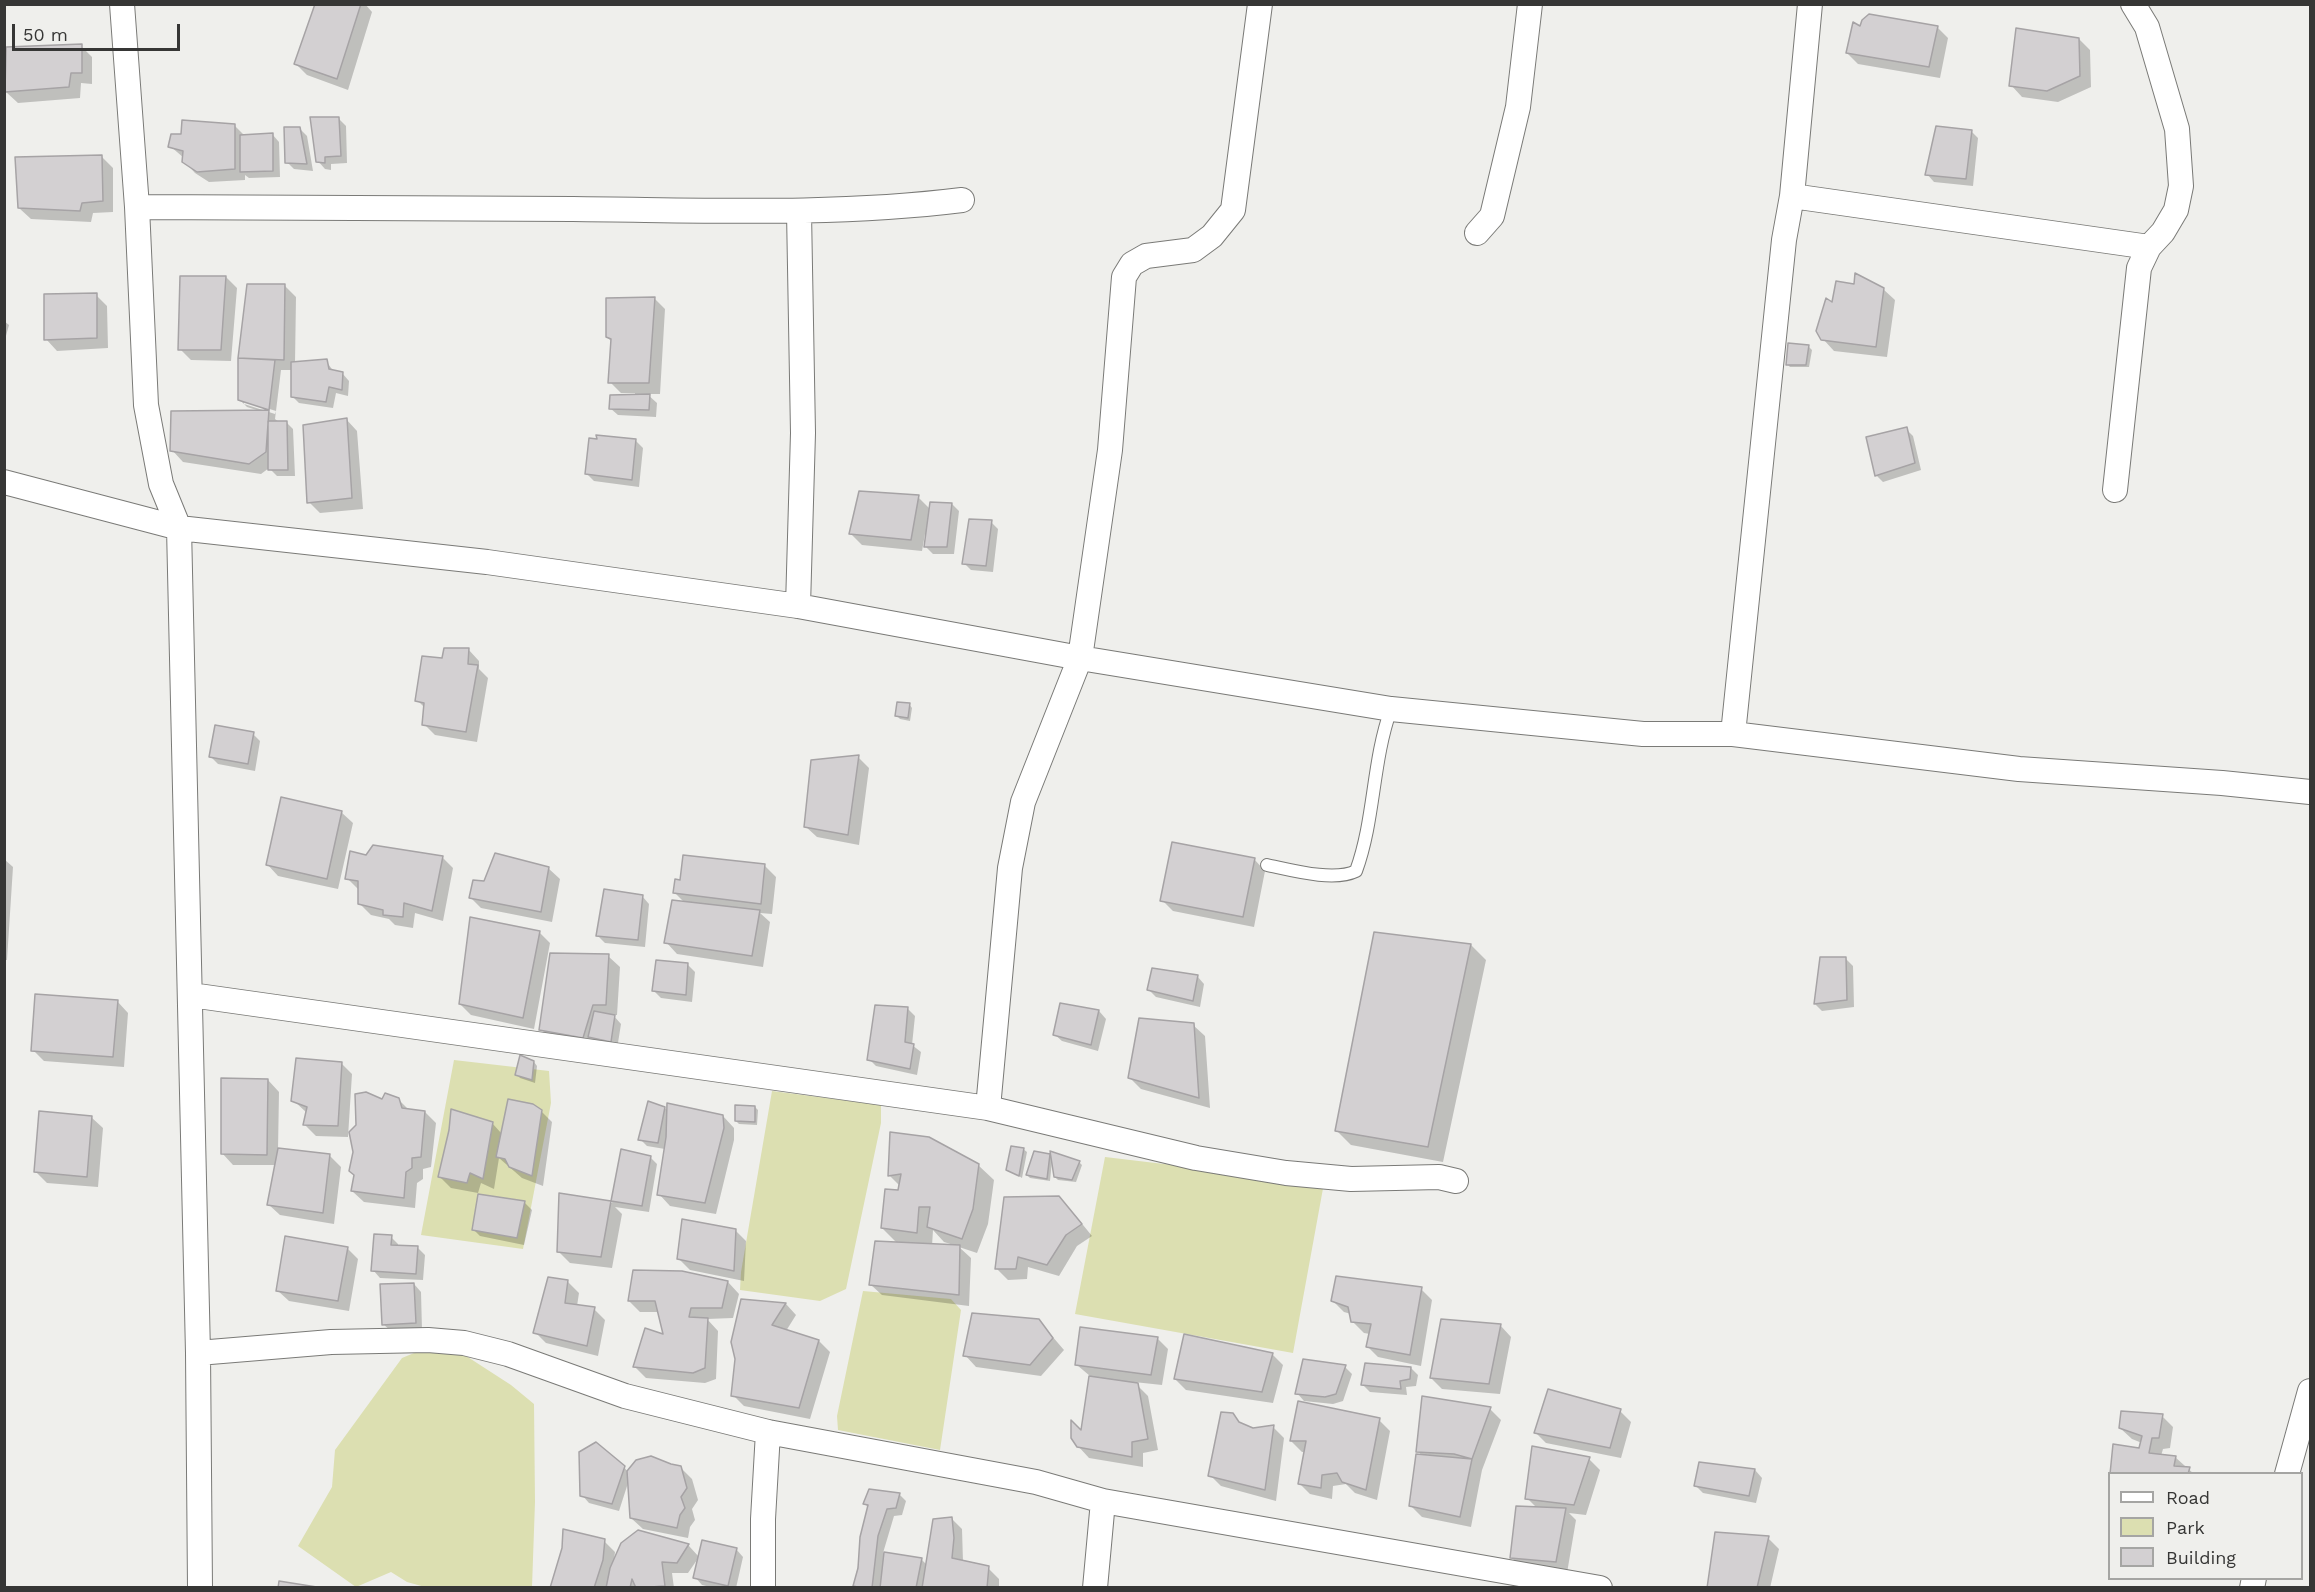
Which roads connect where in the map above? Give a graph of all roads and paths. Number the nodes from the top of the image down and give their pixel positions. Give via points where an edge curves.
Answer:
1 (122, 4) edge
2 (1260, 4) edge
3 (1530, 4) edge
4 (1810, 4) edge
5 (2133, 4) edge
6 (1792, 196) junction
7 (962, 200) dead end
8 (137, 207) junction
9 (799, 212) junction
10 (1477, 233) dead end
11 (2149, 247) junction
12 (4, 482) edge
13 (2115, 490) dead end
14 (179, 528) junction
15 (798, 606) junction
16 (1080, 658) junction
17 (1391, 710) junction
18 (1733, 734) junction
19 (2310, 792) edge
20 (1267, 865) dead end
21 (191, 995) junction
22 (988, 1108) junction
23 (1456, 1181) dead end
24 (198, 1353) junction
25 (2310, 1391) edge
26 (768, 1432) junction
27 (2287, 1472) edge
28 (1102, 1501) junction
29 (200, 1587) edge
30 (763, 1587) edge
31 (1095, 1587) edge
32 (1600, 1587) edge

1 - 8 street
2 - 16 street via 1233,210 1212,236 1193,250 1146,256 1132,264 1124,278 1110,450
3 - 10 street via 1518,107 1492,216
4 - 6 street
5 - 11 street via 2147,27 2177,129 2179,152 2181,186 2176,210
6 - 11 street
6 - 18 street via 1784,240
7 - 9 street via 899,208
8 - 9 street
8 - 14 street via 146,405 161,483
9 - 15 street via 803,433
11 - 13 street via 2139,268
12 - 14 street
14 - 15 street via 487,562
14 - 21 street
15 - 16 street
16 - 17 street
16 - 22 street via 1023,802 1014,843
17 - 18 street via 1643,734
17 - 20 lane via 1382,737 1356,871 1328,875
18 - 19 street via 2019,770
21 - 22 street
21 - 24 street
22 - 23 street via 1196,1158 1286,1173
24 - 26 street via 331,1342 464,1343 508,1354 624,1396
24 - 29 street
25 - 27 street
26 - 28 street via 1036,1482
26 - 30 street
28 - 31 street
28 - 32 street

